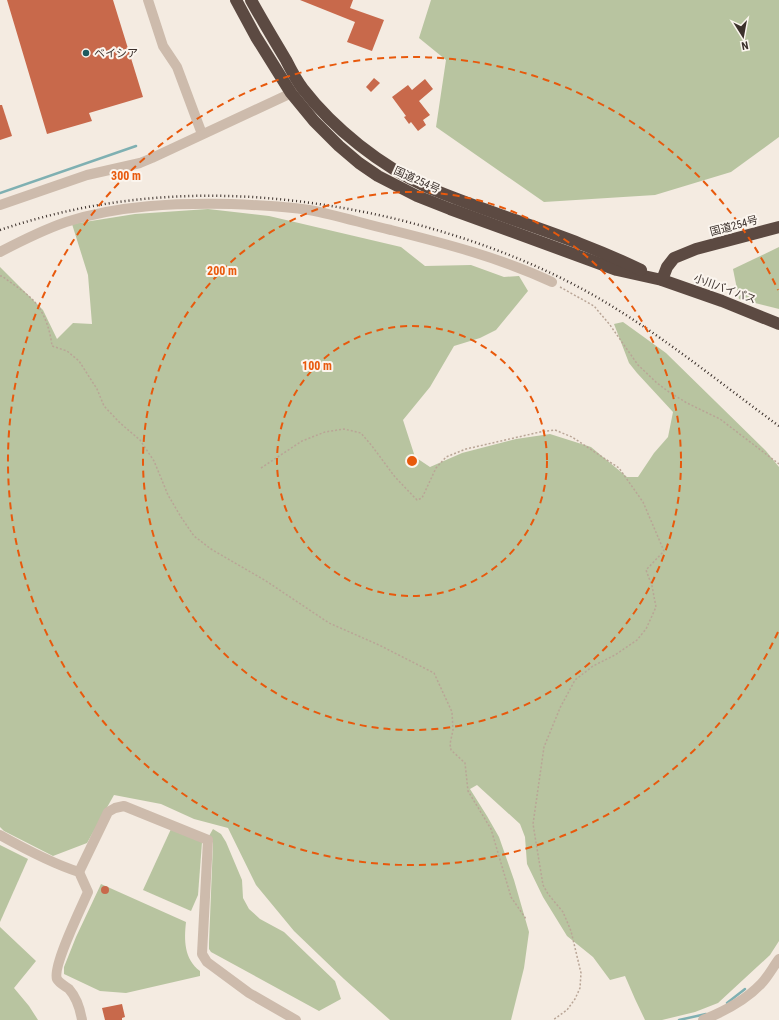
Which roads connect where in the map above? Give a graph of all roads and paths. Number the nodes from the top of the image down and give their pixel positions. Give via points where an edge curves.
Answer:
1 (148, 0) edge
2 (236, 0) edge
3 (251, 0) edge
4 (296, 91) junction
5 (202, 134) junction
6 (0, 205) edge
7 (779, 227) edge
8 (0, 252) edge
9 (0, 276) edge
10 (662, 280) junction
11 (552, 282) joint
12 (779, 324) edge
13 (779, 464) edge
14 (261, 468) dead end
15 (0, 835) edge
16 (79, 872) junction
17 (526, 919) dead end
18 (779, 959) edge
19 (82, 1020) edge
20 (296, 1020) edge
21 (553, 1020) edge
22 (702, 1020) edge

1 - 5 street via 163,46 177,67
2 - 4 highway, 国道254号 via 256,37
3 - 4 highway, 国道254号
4 - 5 street
4 - 10 highway, 国道254号 via 351,139 388,166 426,186 618,259
5 - 6 street via 152,158 87,175
7 - 10 highway, 国道254号 via 696,249 674,258
8 - 11 street via 66,222 109,212 186,204 258,205 310,210 439,242 501,261
9 - 17 path via 32,299 51,332 52,346 67,351 79,362 104,406 140,440 154,461 174,506 194,536 211,549 266,580 329,623 434,673 452,712 451,750 465,763 468,791 491,829 511,897
10 - 12 highway, 小川バイパス
11 - 13 path via 594,306 638,365 657,383 687,403 720,419
14 - 21 path via 302,441 344,428 361,433 395,477 417,500 422,498 436,468 446,457 466,449 556,430 572,437 619,468 643,502 664,551 646,570 656,607 646,629 637,640 593,666 575,680 544,747 533,824 543,885 563,912 571,931 581,973 580,988 575,999 567,1010
15 - 16 street
16 - 19 street via 88,892 59,960 56,974 58,980 75,996
16 - 20 street via 108,812 115,808 124,806 208,840 202,954 207,962 249,993
18 - 22 street via 761,984 746,998

